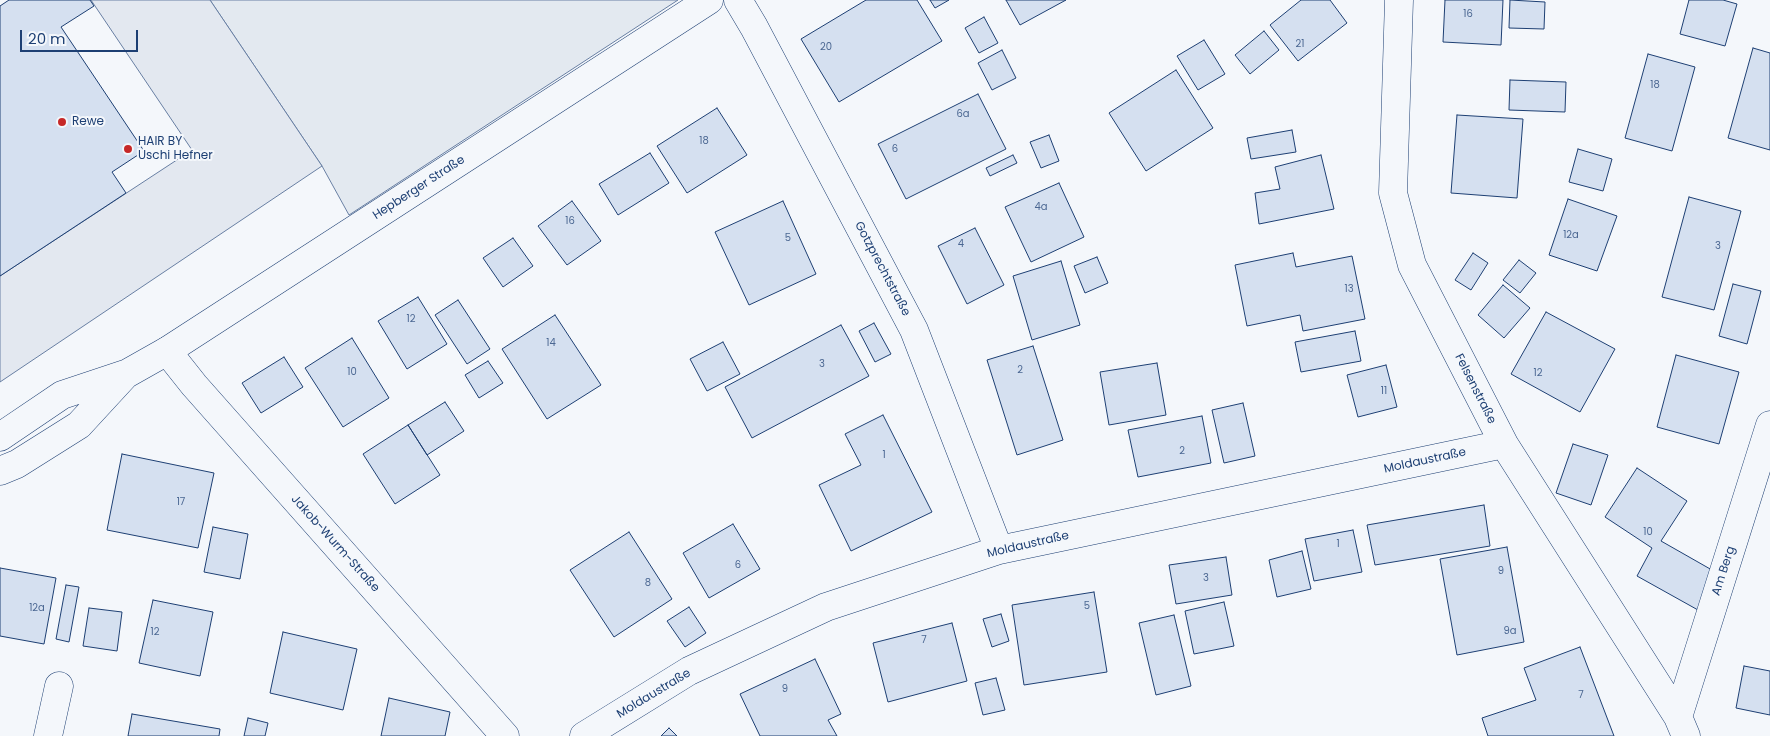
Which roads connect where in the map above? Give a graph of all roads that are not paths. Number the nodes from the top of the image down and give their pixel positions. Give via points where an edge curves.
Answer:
1 (709, 0) edge
2 (738, 0) edge
3 (1400, 0) edge
4 (167, 351) junction
5 (128, 373) junction
6 (1770, 425) edge
7 (0, 437) edge
8 (1504, 444) junction
9 (1766, 454) edge
10 (0, 471) edge
11 (999, 550) junction
12 (59, 686) dead end
13 (1682, 727) edge
14 (48, 736) edge
15 (505, 736) edge
16 (584, 736) edge

1 - 4 street, Hepberger Straße
2 - 11 street, Gotzprechtstraße via 914,330
3 - 8 street, Felsenstraße via 1393,193 1412,265
4 - 5 street, Hepberger Straße
4 - 15 street, Jakob-Wurm-Straße
5 - 7 street, Hepberger Straße via 62,395
5 - 10 street, Hepberger Straße via 79,425 17,464
6 - 9 street, Am Berg
8 - 11 street, Moldaustraße
8 - 13 street, Felsenstraße
9 - 13 street, Am Berg
11 - 16 street, Moldaustraße via 826,607 689,671
12 - 14 street

